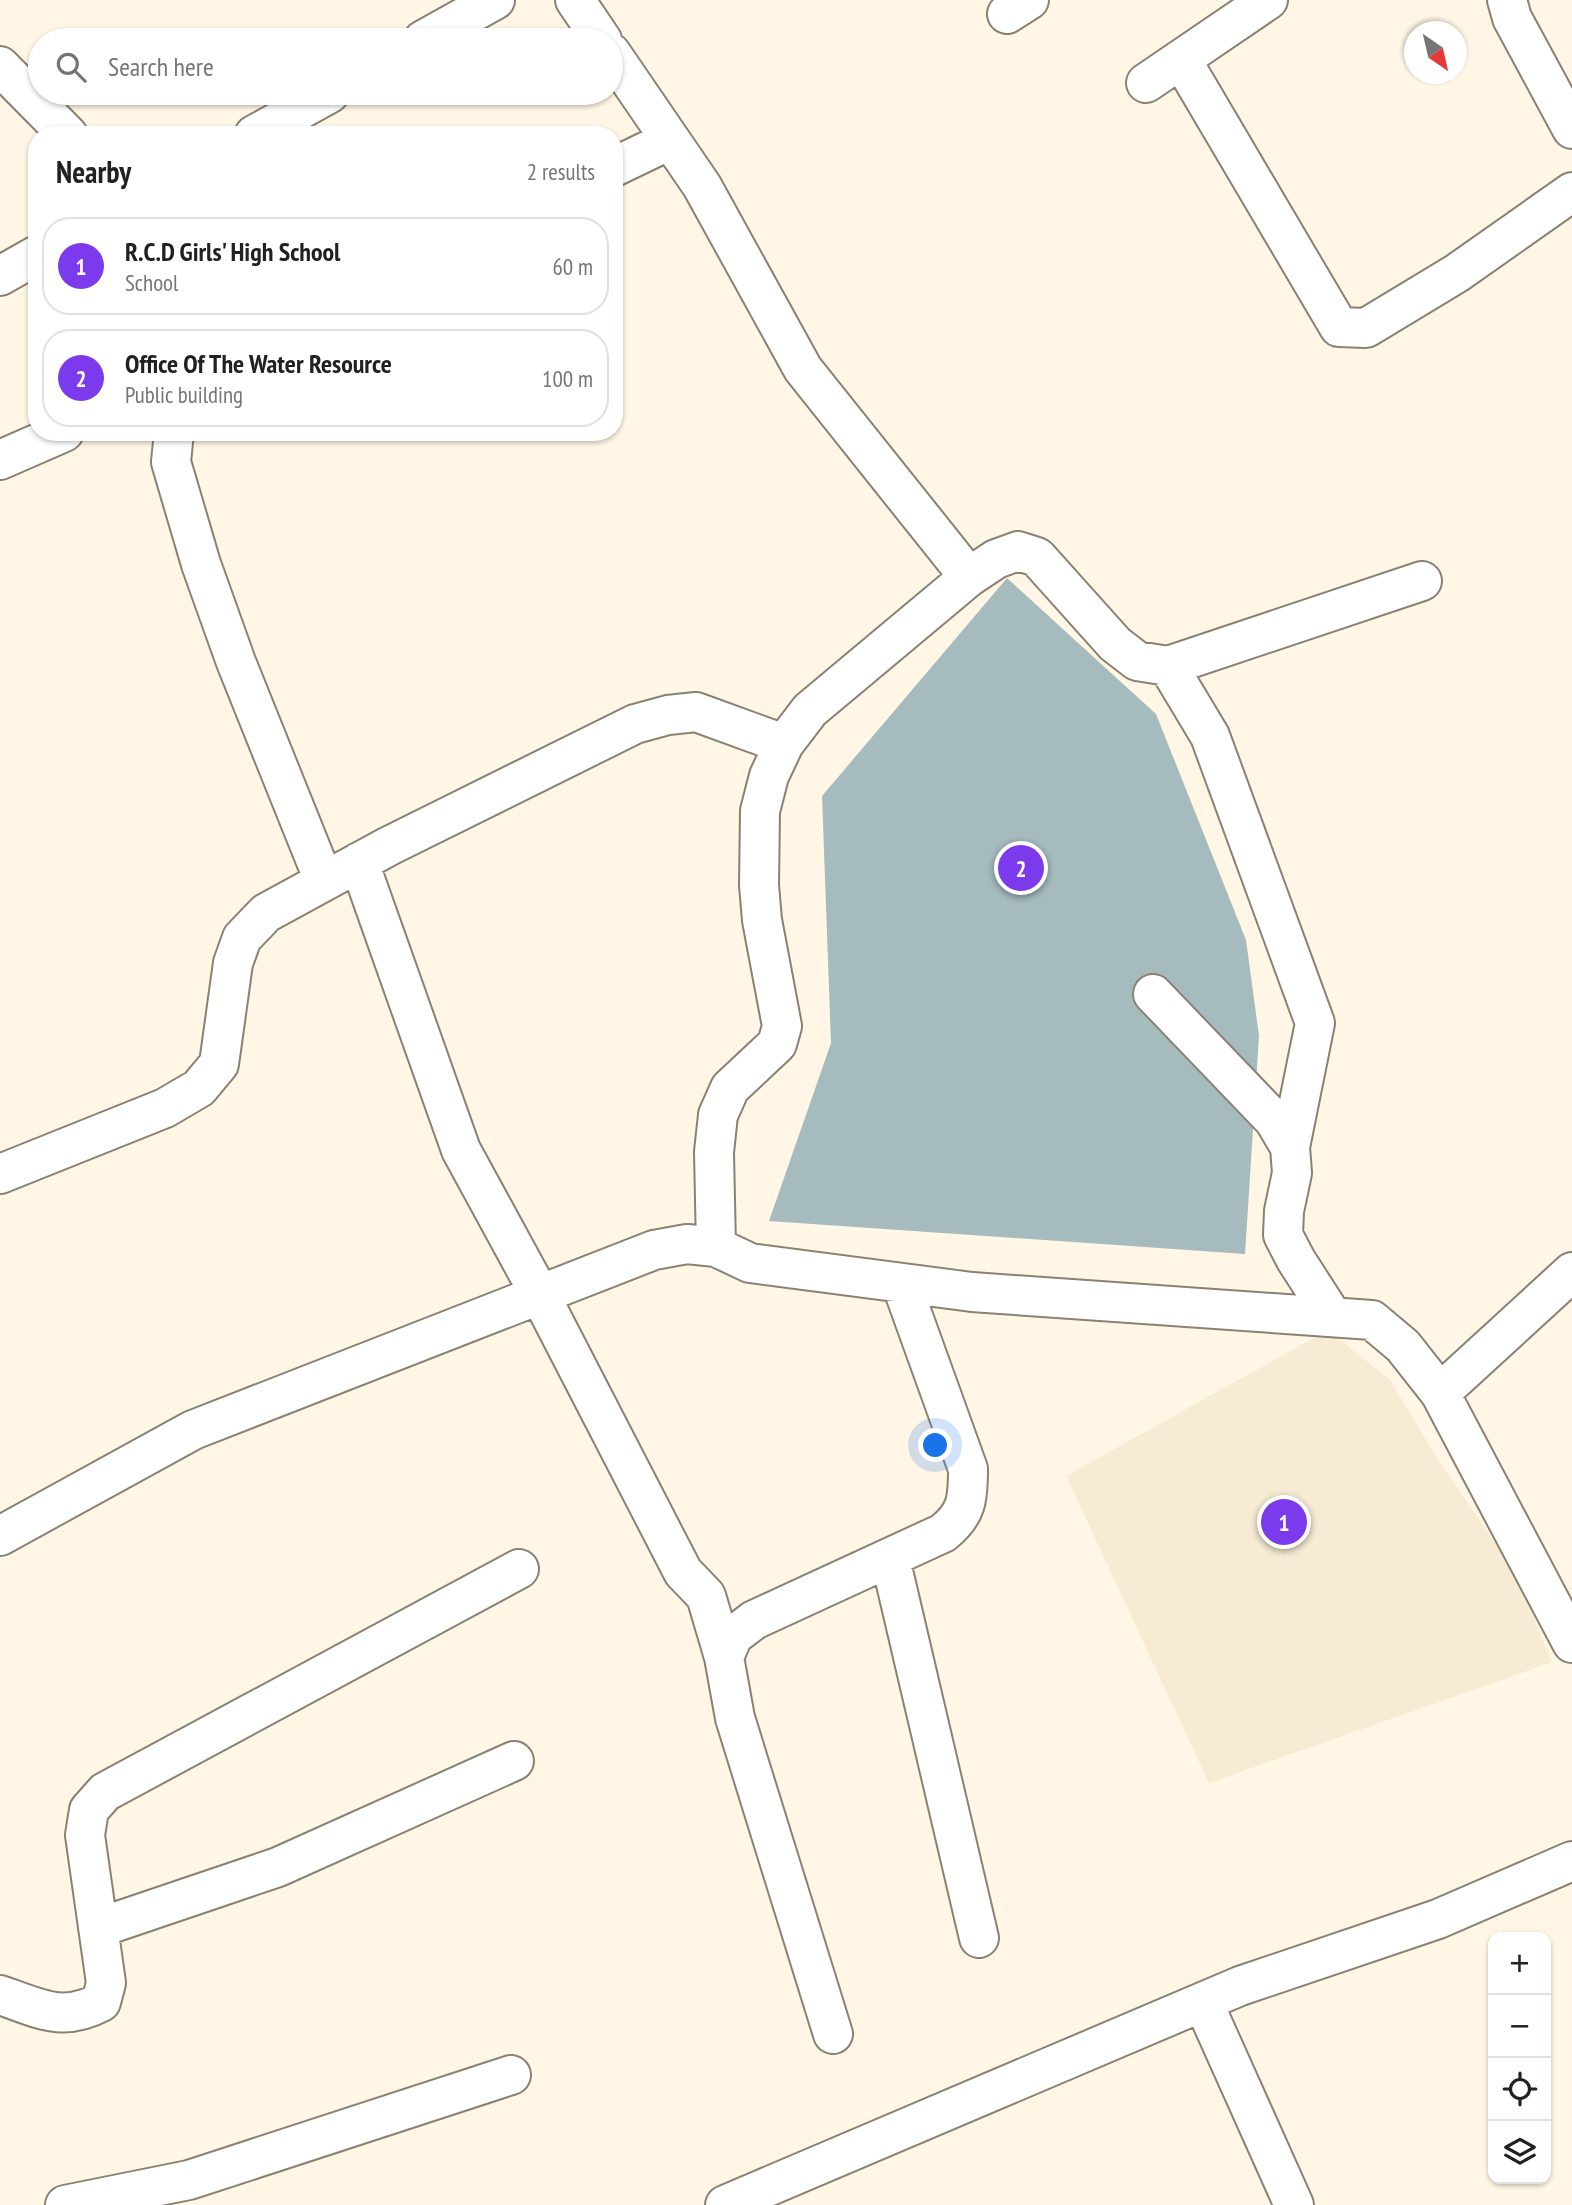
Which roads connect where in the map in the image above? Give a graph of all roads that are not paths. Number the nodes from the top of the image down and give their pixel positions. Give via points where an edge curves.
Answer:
1 (495, 0) edge
2 (575, 0) edge
3 (1268, 0) edge
4 (1507, 0) edge
5 (445, 28) edge
6 (594, 28) edge
7 (1181, 59) junction
8 (0, 66) edge
9 (623, 71) edge
10 (1146, 83) dead end
11 (28, 94) edge
12 (38, 105) edge
13 (308, 105) edge
14 (59, 126) edge
15 (270, 126) edge
16 (1572, 129) edge
17 (670, 140) junction
18 (623, 163) edge
19 (1572, 192) edge
20 (28, 260) edge
21 (0, 276) edge
22 (43, 441) edge
23 (173, 441) edge
24 (0, 460) edge
25 (969, 577) junction
26 (1422, 581) dead end
27 (1168, 666) junction
28 (784, 744) junction
29 (359, 862) junction
30 (324, 881) junction
31 (1153, 994) dead end
32 (1290, 1147) junction
33 (0, 1174) edge
34 (716, 1247) junction
35 (1572, 1272) edge
36 (901, 1283) junction
37 (540, 1295) junction
38 (1332, 1316) junction
39 (1440, 1393) junction
40 (0, 1536) edge
41 (890, 1558) junction
42 (519, 1569) dead end
43 (1572, 1643) edge
44 (724, 1657) junction
45 (514, 1761) dead end
46 (1572, 1861) edge
47 (98, 1928) junction
48 (979, 1938) dead end
49 (0, 1995) edge
50 (1203, 2002) junction
51 (833, 2034) dead end
52 (511, 2075) dead end
53 (65, 2205) edge
54 (724, 2205) edge
55 (1294, 2205) edge

1 - 5 street
2 - 6 street
3 - 7 street
4 - 16 street via 1512,18
7 - 10 street
7 - 19 street via 1339,327 1366,328 1457,273
8 - 11 street
9 - 17 street
12 - 14 street
13 - 15 street
17 - 18 street
17 - 25 street via 702,186 803,369
20 - 21 street
22 - 24 street
23 - 30 street via 171,462 201,564
25 - 27 street via 1018,551 1037,557 1115,644 1137,661
25 - 28 street via 810,710
26 - 27 street
27 - 32 street via 1210,736 1315,1023
28 - 29 street via 696,712 635,723
28 - 34 street via 760,811 759,885 782,1026 777,1044 730,1088 718,1115
29 - 30 street
29 - 37 street via 461,1150
30 - 33 street via 266,913 242,938 233,963 219,1064 199,1088 166,1108
31 - 32 street via 1274,1120
32 - 38 street via 1292,1173 1283,1235
34 - 36 street via 750,1263
34 - 37 street via 687,1244 654,1250
35 - 39 street
36 - 38 street via 972,1292
36 - 41 street via 968,1469 968,1495 958,1521 943,1534
37 - 40 street via 193,1430
37 - 44 street via 682,1572 706,1596
38 - 39 street via 1372,1320 1403,1346
39 - 43 street
41 - 44 street via 754,1620 733,1636
41 - 48 street
42 - 47 street via 104,1792 89,1810 85,1835
44 - 51 street via 735,1718
45 - 47 street via 278,1867
46 - 50 street via 1438,1919
47 - 49 street via 106,1983 101,2002 64,2014
50 - 54 street
50 - 55 street
52 - 53 street via 189,2180

